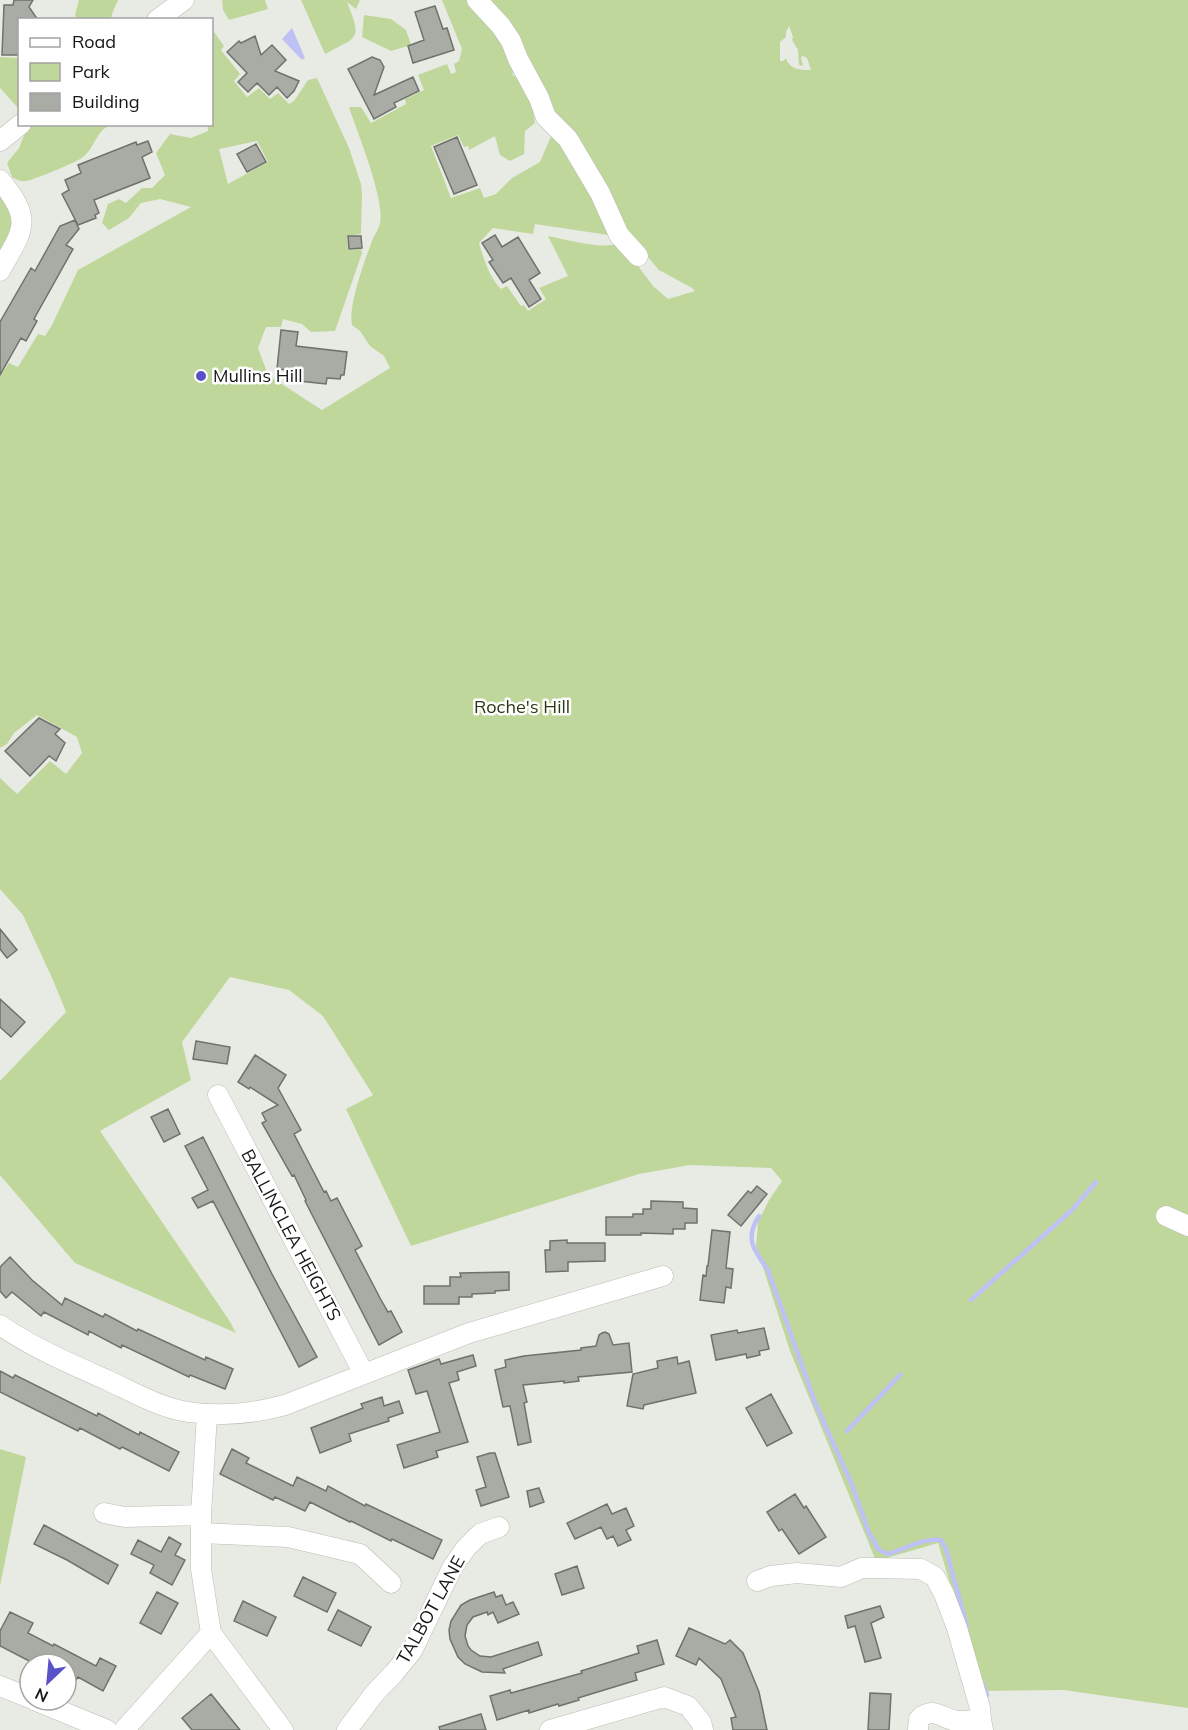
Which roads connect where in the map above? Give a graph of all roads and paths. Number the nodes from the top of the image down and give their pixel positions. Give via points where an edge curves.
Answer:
1 (184, 0) edge
2 (477, 0) edge
3 (160, 18) edge
4 (18, 121) edge
5 (18, 122) edge
6 (0, 130) edge
7 (0, 141) edge
8 (0, 180) edge
9 (638, 256) dead end
10 (0, 271) edge
11 (218, 1095) dead end
12 (1166, 1216) dead end
13 (1188, 1226) edge
14 (663, 1276) dead end
15 (0, 1325) edge
16 (364, 1374) junction
17 (207, 1413) junction
18 (104, 1513) dead end
19 (201, 1524) junction
20 (500, 1527) dead end
21 (757, 1581) dead end
22 (392, 1582) dead end
23 (211, 1633) junction
24 (0, 1686) edge
25 (18, 1693) edge
26 (63, 1712) edge
27 (982, 1725) edge
28 (107, 1730) edge
29 (124, 1730) edge
30 (283, 1730) edge
31 (346, 1730) edge
32 (550, 1730) edge
33 (703, 1730) edge
34 (918, 1730) edge

1 - 3 street
2 - 9 street via 511,41 546,117 568,139 619,235
4 - 6 street
5 - 7 street
8 - 10 street via 16,199 22,222
11 - 16 street, BALLINCLEA HEIGHTS
12 - 13 street
14 - 16 street via 470,1333
15 - 17 street via 40,1349 143,1397 174,1409
16 - 17 street via 266,1410
17 - 19 street
18 - 19 street
19 - 22 street via 288,1537 360,1554
19 - 23 street via 201,1569
20 - 31 street, TALBOT LANE via 480,1534 466,1548 411,1651
21 - 27 street via 797,1574 841,1576 862,1568 921,1569 935,1577 957,1628
23 - 29 street
23 - 30 street
24 - 25 street
26 - 28 street
27 - 34 street via 931,1713 919,1719
32 - 33 street via 664,1697 688,1706

